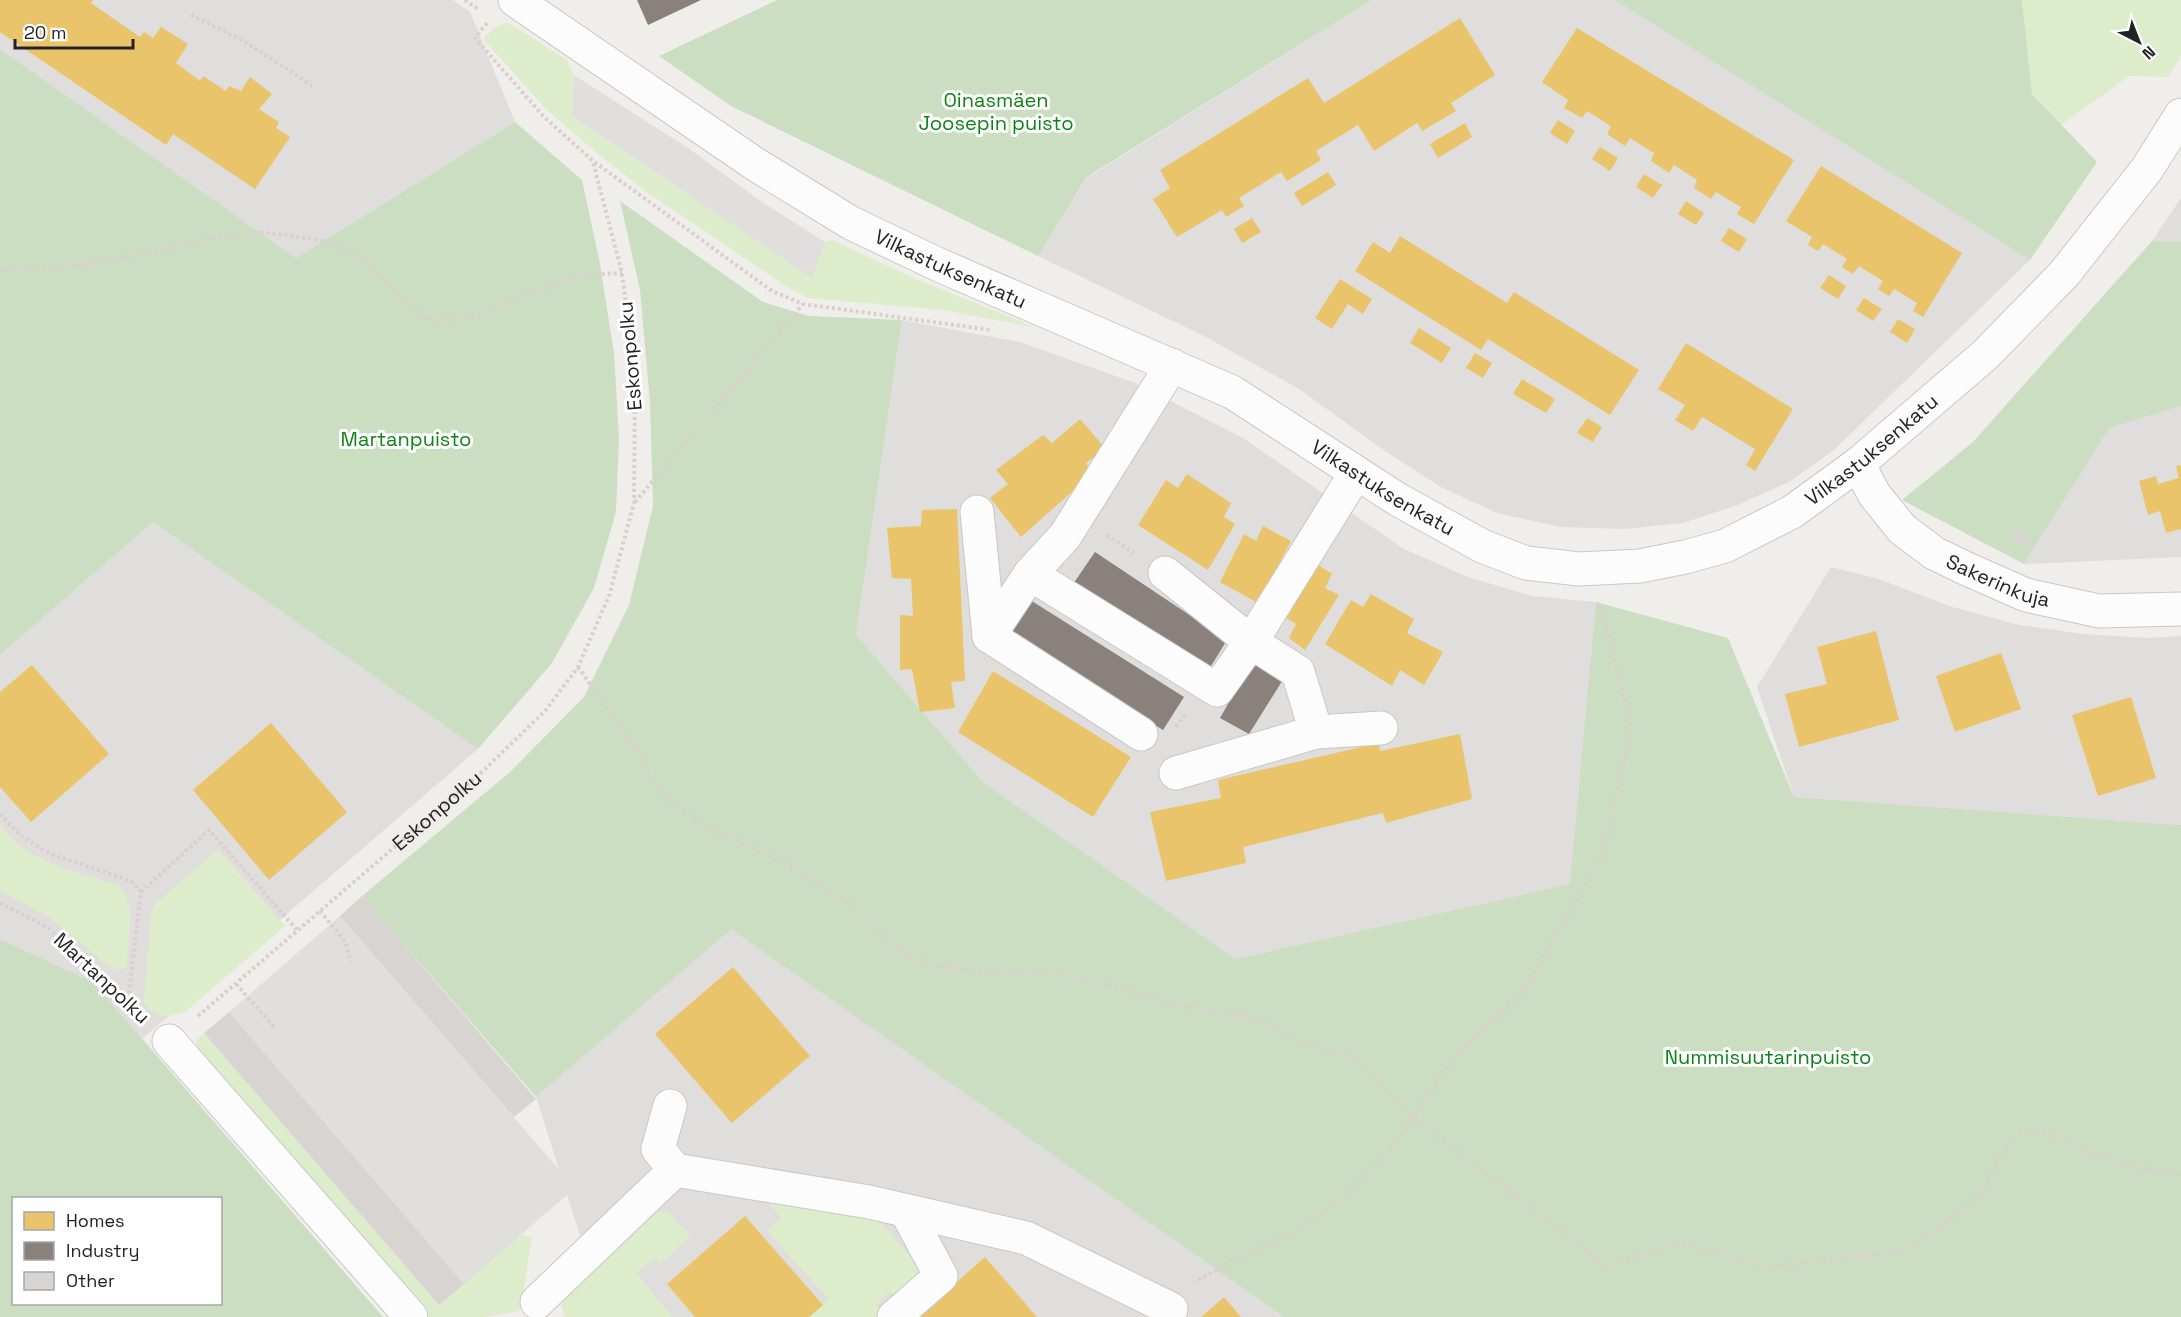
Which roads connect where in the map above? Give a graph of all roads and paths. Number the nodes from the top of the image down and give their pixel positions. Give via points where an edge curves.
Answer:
1 (514, 0) edge
2 (191, 15) dead end
3 (475, 38) dead end
4 (314, 87) dead end
5 (2181, 115) edge
6 (593, 161) junction
7 (0, 271) edge
8 (622, 273) junction
9 (803, 304) junction
10 (998, 331) dead end
11 (1172, 365) junction
12 (1858, 464) junction
13 (1356, 473) junction
14 (634, 503) junction
15 (977, 512) dead end
16 (1099, 530) dead end
17 (1165, 573) joint
18 (1030, 574) junction
19 (1599, 599) dead end
20 (2181, 609) edge
21 (989, 636) junction
22 (1251, 642) junction
23 (578, 667) junction
24 (1207, 684) junction
25 (1381, 728) dead end
26 (1316, 732) junction
27 (1141, 734) joint
28 (1176, 773) dead end
29 (0, 814) edge
30 (141, 892) junction
31 (0, 903) edge
32 (320, 911) junction
33 (297, 930) junction
34 (351, 962) dead end
35 (236, 984) junction
36 (128, 1002) junction
37 (274, 1028) dead end
38 (169, 1041) junction
39 (670, 1106) dead end
40 (1414, 1118) junction
41 (675, 1170) junction
42 (2181, 1175) edge
43 (906, 1211) junction
44 (537, 1302) dead end
45 (1171, 1310) joint
46 (411, 1317) edge
47 (894, 1317) edge

1 - 11 street, Vilkastuksenkatu via 754,164 851,223
2 - 4 path via 247,43
3 - 6 path via 544,117
5 - 12 street, Vilkastuksenkatu via 2147,169 2064,274 1985,355
6 - 8 path, Eskonpolku
6 - 9 path via 772,291
7 - 8 path via 81,265 255,232 286,235 330,242 362,259 422,317 447,321 481,313 579,275
8 - 14 path, Eskonpolku via 635,379
9 - 10 path
9 - 14 path
11 - 13 street, Vilkastuksenkatu via 1232,392
11 - 18 street via 1065,536
12 - 13 street, Vilkastuksenkatu via 1792,512 1725,546 1640,566 1579,570 1526,563 1482,546
12 - 20 street, Sakerinkuja via 1874,494 1902,529 1934,553 1966,569 2026,595 2099,611
13 - 22 street
14 - 23 path, Eskonpolku via 609,596
15 - 21 street
16 - 17 path
17 - 22 street
18 - 21 street
18 - 24 street
19 - 40 path via 1632,729 1602,856 1526,987 1447,1066
21 - 27 street
22 - 24 street via 1217,690
22 - 26 street via 1298,672
23 - 32 path, Eskonpolku via 545,711 483,771
23 - 40 path via 635,747 652,781 679,809 711,831 787,864 851,904 910,957 941,967 992,973 1056,973 1156,1001 1255,1019 1350,1057
24 - 27 path via 1170,735
25 - 26 street
26 - 28 street
29 - 30 path via 20,836 50,854 131,881
30 - 33 path via 209,830
30 - 36 path
31 - 36 path, Martanpolku via 45,926
32 - 33 path, Eskonpolku
32 - 34 path via 345,941
33 - 35 path, Eskonpolku
35 - 37 path
35 - 38 path, Eskonpolku
36 - 38 path, Martanpolku
38 - 46 street
39 - 41 street via 658,1149
40 - 42 path via 1608,1268 1678,1242 1767,1267 1908,1250 1977,1199 2013,1134 2041,1130 2124,1165
40 - 45 path via 1363,1181 1276,1241 1194,1282
41 - 43 street
41 - 44 street
43 - 45 street via 1026,1238
43 - 47 street via 941,1276

